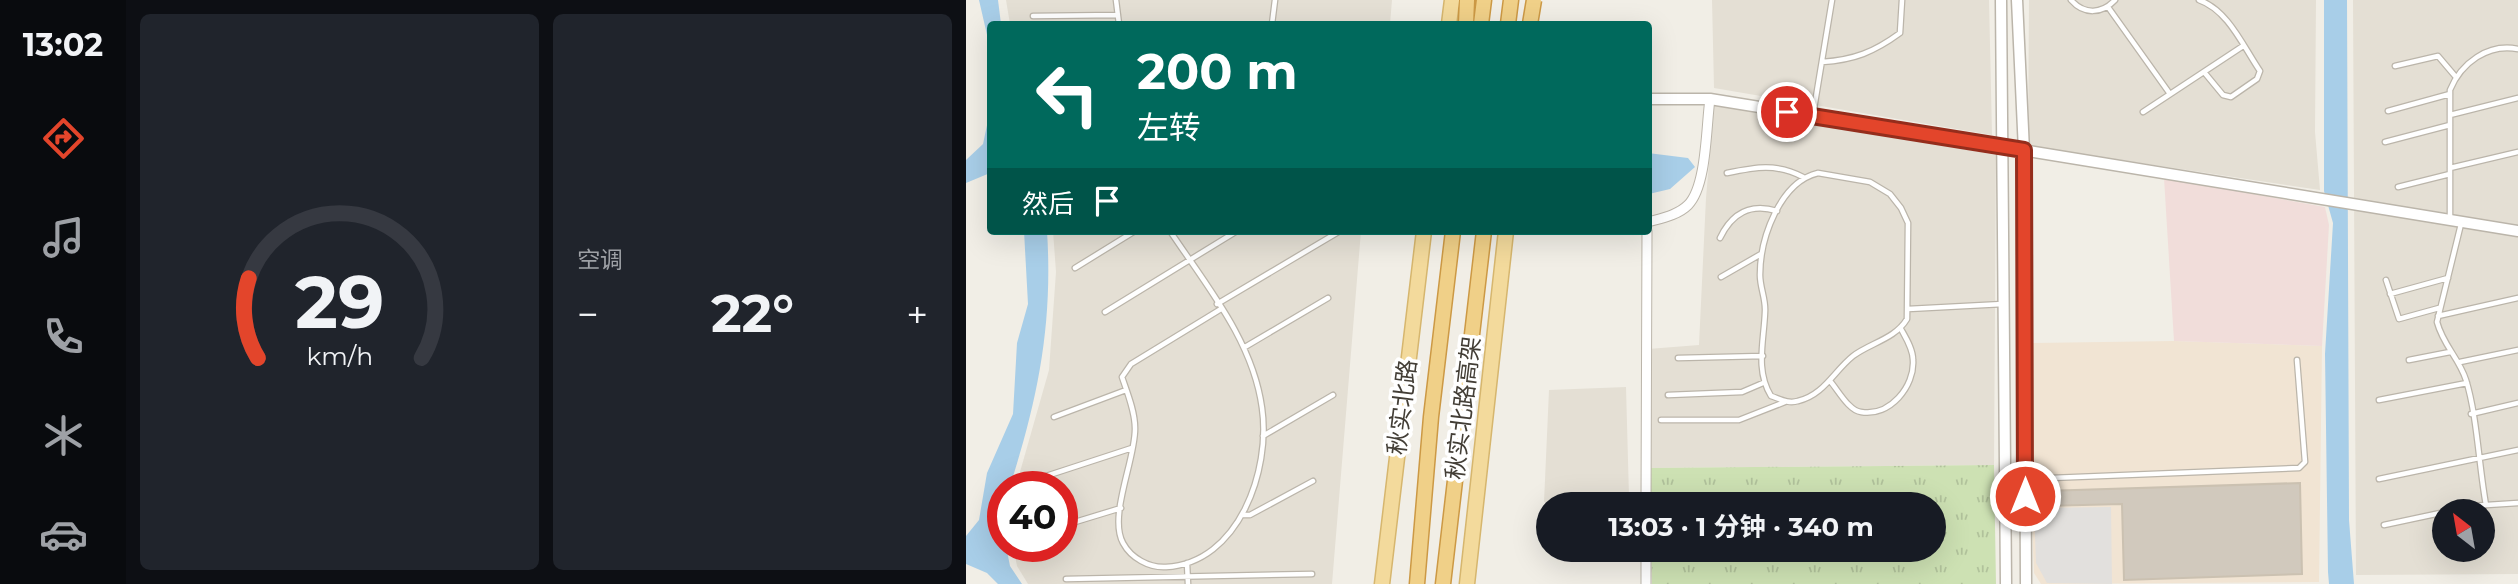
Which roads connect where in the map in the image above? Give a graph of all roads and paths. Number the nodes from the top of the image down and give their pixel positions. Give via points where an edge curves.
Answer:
1 (1116, 0) edge
2 (1275, 0) edge
3 (1452, 0) edge
4 (1467, 0) edge
5 (1484, 0) edge
6 (1511, 0) edge
7 (1534, 0) edge
8 (1832, 0) edge
9 (1902, 0) edge
10 (2001, 0) edge
11 (2017, 0) edge
12 (2071, 0) edge
13 (2115, 0) edge
14 (2199, 0) edge
15 (2108, 7) junction
16 (1118, 15) junction
17 (1034, 16) dead end
18 (1119, 21) edge
19 (1272, 21) edge
20 (1448, 21) edge
21 (1466, 21) edge
22 (1481, 21) edge
23 (1508, 21) edge
24 (1531, 21) edge
25 (2243, 46) junction
26 (2518, 49) edge
27 (1822, 62) junction
28 (2395, 66) dead end
29 (2204, 72) junction
30 (2455, 76) junction
31 (2170, 94) junction
32 (2450, 94) junction
33 (2518, 98) edge
34 (1652, 99) edge
35 (1710, 99) junction
36 (2388, 111) dead end
37 (2143, 112) dead end
38 (2450, 114) junction
39 (1813, 116) junction
40 (2450, 125) junction
41 (2385, 142) dead end
42 (2003, 147) junction
43 (2024, 150) junction
44 (2518, 152) edge
45 (2450, 171) junction
46 (1727, 173) dead end
47 (1803, 177) junction
48 (2398, 187) dead end
49 (1777, 211) junction
50 (1652, 221) edge
51 (2456, 223) junction
52 (2518, 231) edge
53 (1129, 235) edge
54 (1173, 235) edge
55 (1230, 235) edge
56 (1334, 235) edge
57 (1424, 235) edge
58 (1453, 235) edge
59 (1484, 235) edge
60 (1506, 235) edge
61 (1647, 235) edge
62 (1720, 238) dead end
63 (1762, 253) junction
64 (1189, 260) junction
65 (1075, 268) dead end
66 (1721, 277) dead end
67 (2448, 278) junction
68 (2386, 280) dead end
69 (2390, 294) junction
70 (1328, 298) dead end
71 (2518, 298) edge
72 (2004, 304) junction
73 (1219, 306) junction
74 (2439, 308) junction
75 (1908, 309) junction
76 (1105, 312) dead end
77 (2438, 316) junction
78 (1901, 329) junction
79 (1245, 347) junction
80 (2518, 349) edge
81 (2450, 352) junction
82 (1763, 356) junction
83 (1678, 358) dead end
84 (2297, 360) dead end
85 (2409, 360) dead end
86 (2460, 362) junction
87 (1830, 381) junction
88 (1763, 383) junction
89 (2467, 383) junction
90 (1126, 390) junction
91 (1333, 395) dead end
92 (1668, 395) dead end
93 (2379, 400) dead end
94 (1786, 402) junction
95 (2518, 403) edge
96 (2471, 414) junction
97 (1054, 417) dead end
98 (1661, 420) dead end
99 (1262, 436) junction
100 (1132, 448) junction
101 (2518, 450) edge
102 (2477, 458) junction
103 (1062, 471) edge
104 (2025, 479) junction
105 (2379, 479) dead end
106 (1313, 481) dead end
107 (1646, 492) edge
108 (2485, 499) edge
109 (2518, 503) edge
110 (2496, 504) edge
111 (1121, 508) junction
112 (2432, 514) edge
113 (1241, 515) junction
114 (1078, 521) edge
115 (2384, 526) dead end
116 (1646, 562) edge
117 (1187, 563) junction
118 (1312, 574) dead end
119 (1187, 577) junction
120 (1066, 579) dead end
121 (1188, 584) edge
122 (1382, 584) edge
123 (1418, 584) edge
124 (1443, 584) edge
125 (1467, 584) edge
126 (1646, 584) edge
127 (2006, 584) edge
128 (2026, 584) edge

1 - 16 lane
2 - 19 lane
3 - 20 main road
4 - 21 highway
5 - 22 highway
6 - 23 highway
7 - 24 highway, bridge
8 - 27 lane
9 - 27 lane via 1900,33 1858,57
10 - 42 street
11 - 43 street
12 - 15 lane via 2089,11
13 - 15 lane
14 - 25 lane via 2213,5
15 - 31 lane
16 - 17 lane
16 - 18 lane
25 - 29 lane
25 - 29 lane via 2260,71 2257,79 2231,97 2223,95
26 - 30 lane via 2505,46 2484,52
27 - 39 lane
28 - 30 lane via 2438,56
29 - 31 lane
30 - 32 lane
31 - 37 lane
32 - 36 lane
32 - 38 lane
33 - 38 lane
34 - 35 street
35 - 39 street
35 - 50 street via 1698,191 1675,214
38 - 40 lane
39 - 42 street
40 - 41 lane
40 - 45 lane
42 - 43 street
42 - 72 street
43 - 51 street
43 - 104 street
44 - 45 lane
45 - 48 lane
45 - 51 lane
46 - 47 lane via 1770,165
47 - 49 lane
47 - 75 lane via 1818,173 1851,177 1890,194 1908,223
49 - 62 lane via 1747,209 1727,222
49 - 63 lane
51 - 52 street
51 - 67 lane
53 - 65 lane
54 - 64 lane
55 - 64 lane
56 - 73 lane
57 - 122 main road, 秋实北路
58 - 123 highway, 秋实北路高架
59 - 124 highway, 秋实北路高架
60 - 125 main road
61 - 107 street
63 - 66 lane
63 - 82 lane via 1761,288 1766,302
64 - 73 lane
64 - 76 lane
67 - 69 lane
67 - 74 lane
68 - 69 lane
69 - 74 lane via 2399,319
70 - 79 lane
71 - 77 lane
72 - 75 lane
72 - 127 street
73 - 79 lane
73 - 90 lane via 1131,363 1122,377
74 - 77 lane
75 - 78 lane
77 - 81 lane via 2441,337
78 - 87 lane via 1851,357
78 - 87 lane via 1913,357 1913,373 1905,392 1884,409 1861,412 1853,408
79 - 99 lane via 1263,410
80 - 86 lane
81 - 85 lane
81 - 86 lane
82 - 83 lane
82 - 88 lane
84 - 104 lane via 2305,462 2299,468
86 - 89 lane
87 - 94 lane via 1798,401
88 - 92 lane via 1742,392
88 - 94 lane via 1771,396
89 - 93 lane
89 - 96 lane
90 - 97 lane
90 - 100 lane via 1135,428
91 - 99 lane
94 - 98 lane via 1739,419
95 - 96 lane
96 - 102 lane
99 - 113 lane via 1262,460
100 - 103 lane
100 - 111 lane
101 - 102 lane
102 - 105 lane
102 - 108 lane
104 - 128 street
106 - 113 lane via 1250,515
109 - 110 lane
111 - 114 lane
111 - 117 lane via 1121,541 1135,557 1156,567
112 - 115 lane
113 - 117 lane via 1204,557
116 - 126 street
117 - 119 lane
118 - 119 lane
119 - 120 lane
119 - 121 lane

